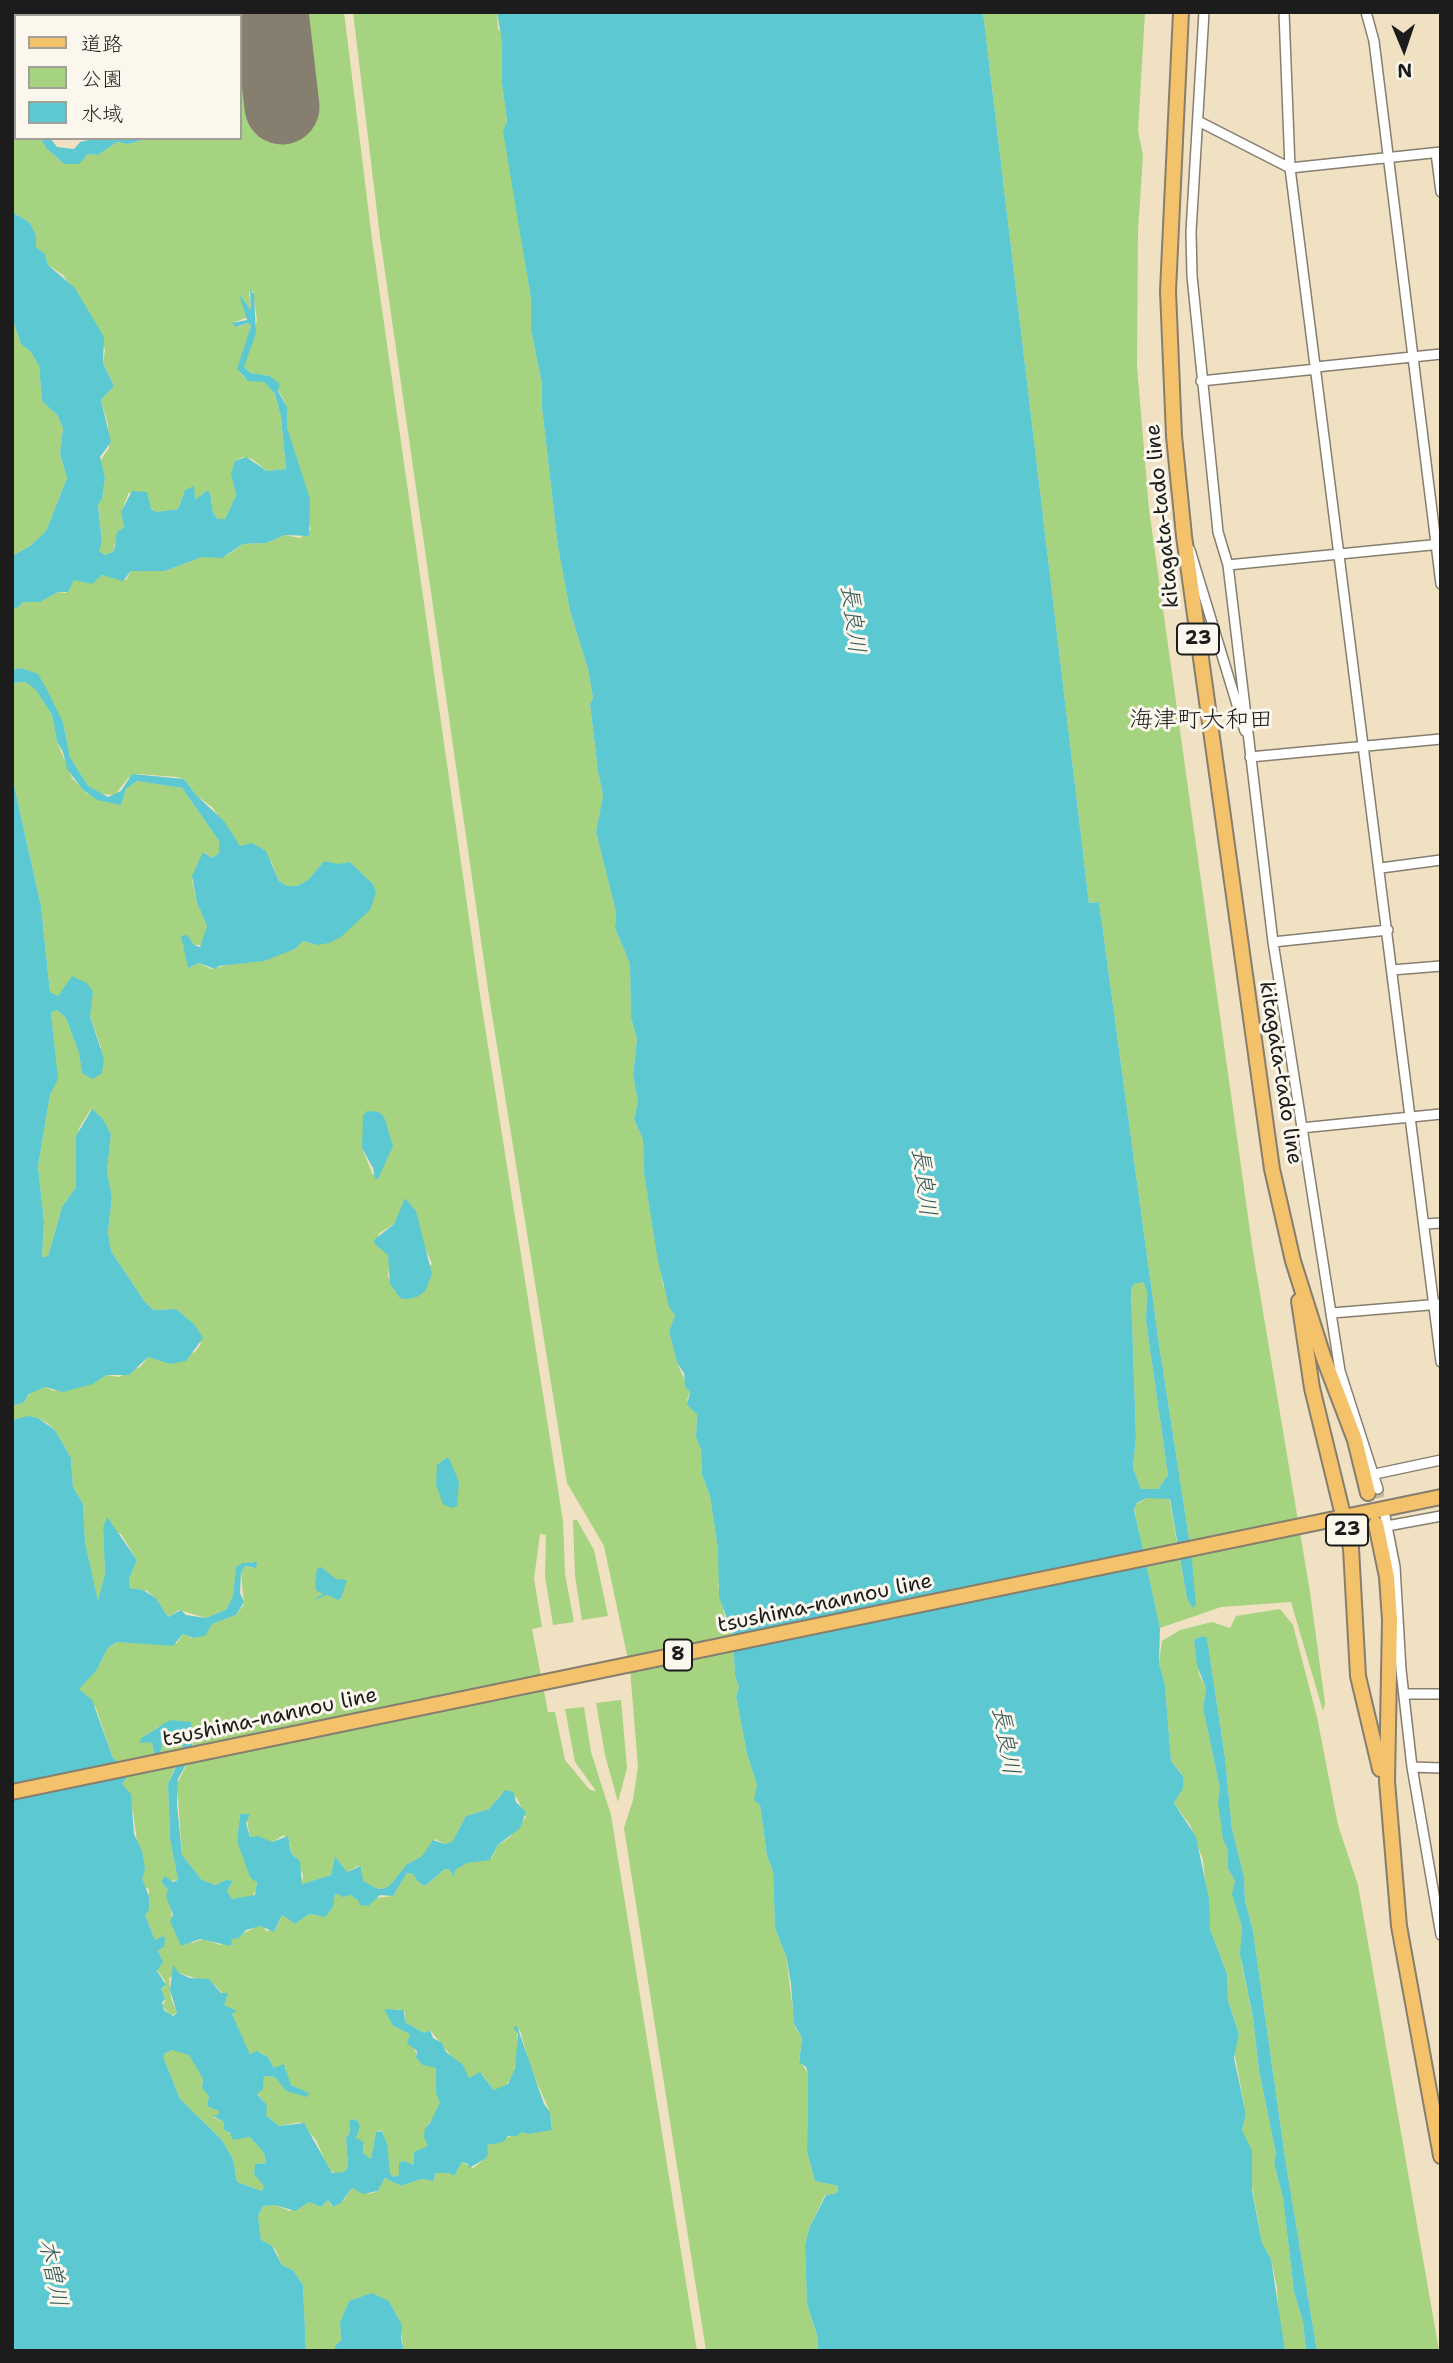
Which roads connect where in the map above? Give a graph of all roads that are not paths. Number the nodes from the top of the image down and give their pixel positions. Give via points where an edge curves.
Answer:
1 (1181, 12) edge
2 (1204, 12) edge
3 (1284, 12) edge
4 (1366, 12) edge
5 (1198, 121) junction
6 (1438, 152) edge
7 (1388, 158) junction
8 (1290, 168) junction
9 (1441, 192) edge
10 (1441, 354) edge
11 (1413, 357) junction
12 (1316, 368) junction
13 (1201, 381) junction
14 (1184, 536) junction
15 (1438, 545) edge
16 (1340, 554) junction
17 (1228, 565) junction
18 (1441, 584) edge
19 (1441, 739) edge
20 (1365, 746) junction
21 (1250, 757) junction
22 (1441, 860) edge
23 (1381, 868) junction
24 (1388, 930) junction
25 (1273, 942) junction
26 (1441, 966) edge
27 (1392, 970) junction
28 (1441, 1114) edge
29 (1411, 1117) junction
30 (1301, 1128) junction
31 (1441, 1223) edge
32 (1424, 1224) junction
33 (1293, 1261) junction
34 (1437, 1304) edge
35 (1332, 1313) junction
36 (1441, 1362) edge
37 (1441, 1460) edge
38 (1375, 1474) junction
39 (1373, 1491) joint
40 (1441, 1497) edge
41 (1441, 1516) edge
42 (1344, 1518) junction
43 (1382, 1521) junction
44 (1405, 1694) junction
45 (1441, 1694) edge
46 (1412, 1767) junction
47 (1441, 1768) edge
48 (12, 1792) edge
49 (1387, 1801) junction
50 (1441, 1935) edge
51 (1441, 2156) edge

1 - 14 main road, kitagata-tado line / 23 via 1168,291
2 - 5 street
3 - 8 street
4 - 7 street via 1374,41
5 - 8 street
5 - 13 street via 1192,265
6 - 7 street
6 - 9 street
7 - 8 street
7 - 11 street
8 - 12 street
10 - 11 street
11 - 12 street
11 - 15 street
12 - 13 street
12 - 16 street
13 - 17 street via 1219,532
14 - 21 street via 1226,661
14 - 33 main road, kitagata-tado line / 23 via 1272,1169
15 - 16 street
15 - 18 street
16 - 17 street
16 - 20 street
17 - 21 street
19 - 20 street
20 - 21 street
20 - 23 street
21 - 25 street
22 - 23 street
23 - 24 street
24 - 25 street
24 - 27 street
25 - 30 street
26 - 27 street
27 - 29 street
28 - 29 street
29 - 30 street
29 - 32 street
30 - 35 street
31 - 32 street
32 - 34 street
33 - 39 main road
33 - 42 main road, 23 via 1312,1388
34 - 35 street
34 - 36 street
35 - 38 street via 1340,1371
37 - 38 street
38 - 39 street
40 - 42 main road, tsushima-nannou line / 8
41 - 43 street
42 - 48 main road, tsushima-nannou line / 8
42 - 49 main road, 23 via 1351,1548 1358,1676
43 - 44 street via 1395,1567
43 - 49 main road via 1390,1620
44 - 45 street
44 - 46 street
46 - 47 street
46 - 50 street
49 - 51 main road, 23 via 1399,1926

